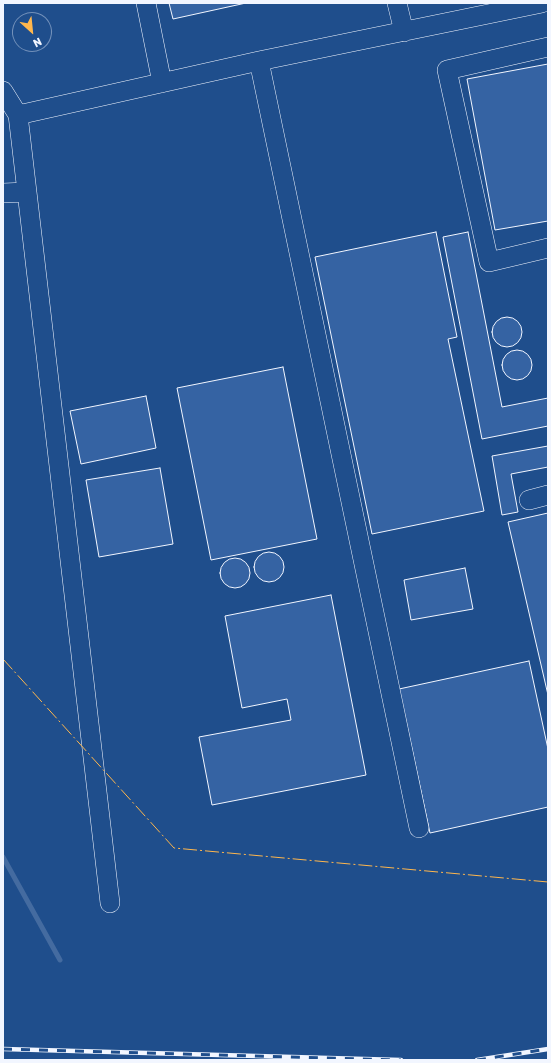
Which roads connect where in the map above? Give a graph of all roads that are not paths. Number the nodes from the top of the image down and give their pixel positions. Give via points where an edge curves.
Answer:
1 (146, 3) edge
2 (397, 3) edge
3 (542, 3) edge
4 (404, 32) junction
5 (548, 47) edge
6 (259, 61) junction
7 (162, 83) junction
8 (3, 91) edge
9 (18, 115) junction
10 (26, 192) junction
11 (3, 194) edge
12 (548, 248) edge
13 (548, 495) edge
14 (529, 500) dead end
15 (419, 828) dead end
16 (110, 903) dead end

1 - 7 street
2 - 4 street
3 - 4 street
4 - 6 street
5 - 12 street via 447,70 489,262
6 - 7 street
6 - 15 street
7 - 9 street
8 - 9 street
9 - 10 street
10 - 11 street
10 - 16 street
13 - 14 street

